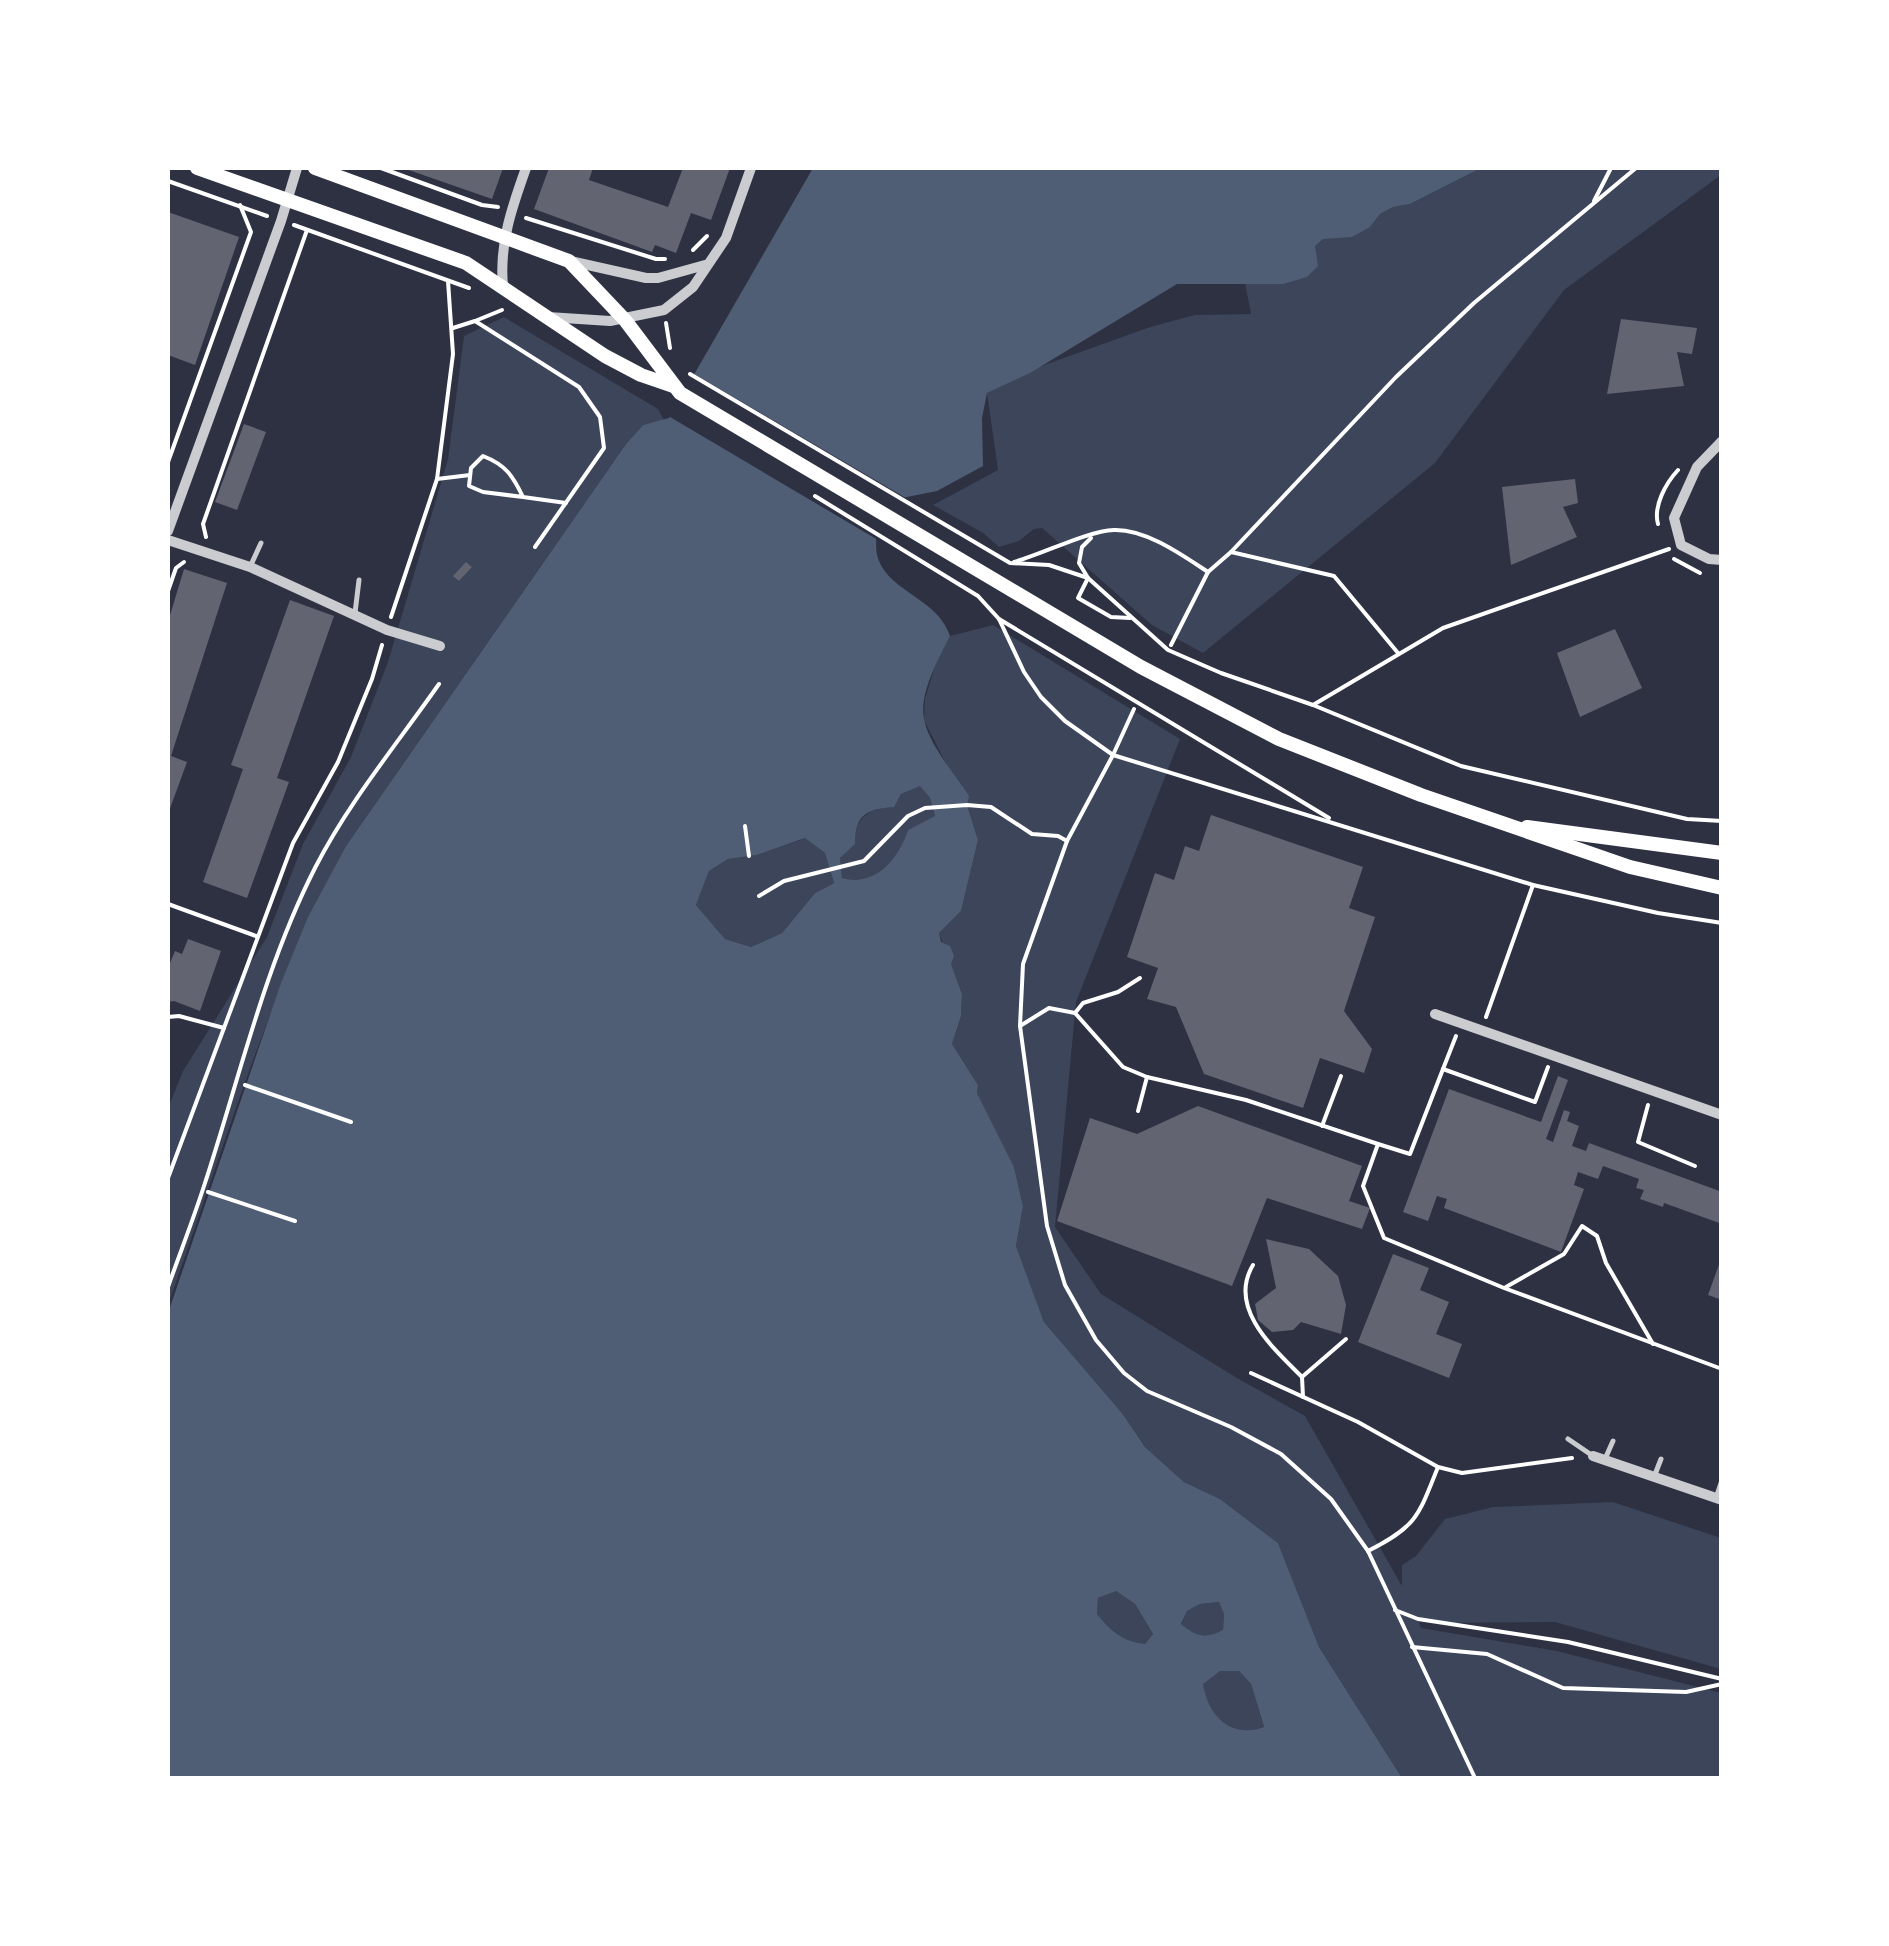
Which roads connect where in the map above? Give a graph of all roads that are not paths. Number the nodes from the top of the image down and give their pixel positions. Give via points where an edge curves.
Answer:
1 (197, 168) edge
2 (296, 168) edge
3 (315, 168) edge
4 (526, 168) edge
5 (751, 168) edge
6 (287, 198) junction
7 (505, 237) junction
8 (569, 261) junction
9 (705, 265) junction
10 (502, 286) junction
11 (546, 317) junction
12 (625, 320) junction
13 (676, 389) junction
14 (1722, 441) edge
15 (168, 531) edge
16 (168, 540) edge
17 (261, 543) dead end
18 (1722, 560) edge
19 (250, 567) junction
20 (360, 580) dead end
21 (354, 613) junction
22 (440, 646) dead end
23 (1516, 826) junction
24 (1722, 853) edge
25 (1722, 888) edge
26 (1435, 1014) dead end
27 (1722, 1115) edge
28 (1568, 1439) dead end
29 (1613, 1441) dead end
30 (1592, 1456) joint
31 (1660, 1458) dead end
32 (1606, 1460) junction
33 (1654, 1476) junction
34 (1722, 1480) edge
35 (1719, 1499) edge

1 - 6 main road
2 - 6 street
3 - 7 main road
4 - 7 street
5 - 9 street via 726,238
6 - 10 main road via 466,263
6 - 15 street
7 - 8 main road
7 - 10 street
8 - 9 street via 646,278
8 - 12 main road
9 - 12 street via 693,286 664,310
10 - 11 main road
11 - 12 street
11 - 13 main road
12 - 13 main road
13 - 23 main road via 1141,667 1279,739
14 - 18 street via 1697,467 1674,518 1682,544
16 - 19 street
17 - 19 lane
19 - 21 street
20 - 21 lane
21 - 22 street
23 - 24 main road
23 - 25 main road via 1630,868
26 - 27 street
28 - 30 lane
29 - 32 lane
30 - 32 street
31 - 33 lane
32 - 33 street
33 - 35 street
34 - 35 lane

